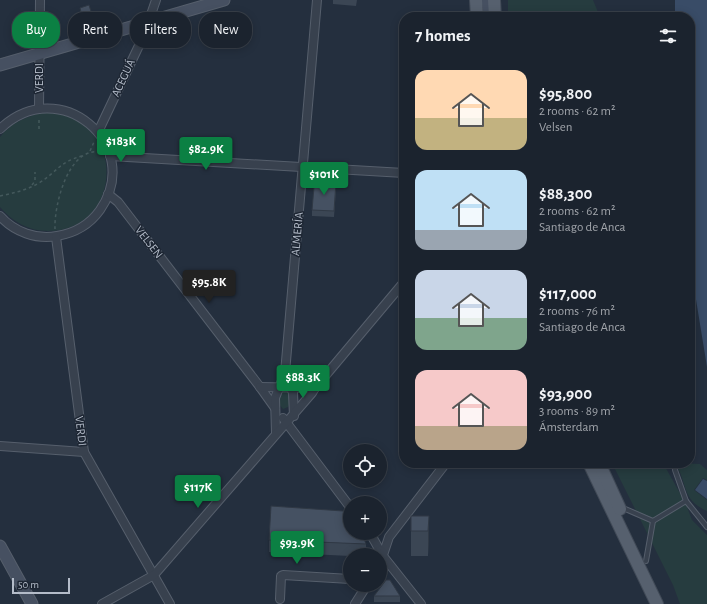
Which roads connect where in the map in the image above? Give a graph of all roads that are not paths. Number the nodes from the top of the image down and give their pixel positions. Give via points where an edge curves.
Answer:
1 (40, 0) edge
2 (156, 0) edge
3 (224, 0) edge
4 (317, 0) edge
5 (476, 0) edge
6 (487, 0) edge
7 (494, 0) edge
8 (152, 12) edge
9 (183, 12) edge
10 (477, 12) edge
11 (489, 12) edge
12 (495, 12) edge
13 (130, 27) edge
14 (136, 48) edge
15 (39, 54) junction
16 (0, 65) edge
17 (39, 112) junction
18 (0, 129) edge
19 (98, 132) junction
20 (110, 156) junction
21 (303, 167) junction
22 (399, 173) edge
23 (108, 194) junction
24 (0, 216) edge
25 (56, 237) junction
26 (399, 288) edge
27 (285, 373) junction
28 (279, 386) junction
29 (291, 386) junction
30 (260, 387) junction
31 (315, 388) junction
32 (276, 410) junction
33 (294, 413) junction
34 (286, 422) junction
35 (293, 431) junction
36 (276, 432) junction
37 (0, 446) edge
38 (84, 452) junction
39 (442, 468) edge
40 (591, 468) edge
41 (600, 468) edge
42 (675, 470) dead end
43 (343, 498) edge
44 (686, 500) junction
45 (619, 506) junction
46 (653, 521) junction
47 (707, 527) edge
48 (0, 546) edge
49 (386, 548) edge
50 (646, 561) junction
51 (387, 566) edge
52 (154, 575) junction
53 (343, 578) edge
54 (363, 592) edge
55 (280, 599) dead end
56 (32, 604) edge
57 (102, 604) edge
58 (170, 604) edge
59 (355, 604) edge
60 (421, 604) edge
61 (657, 604) edge
62 (666, 604) edge

1 - 15 street, VERDI
2 - 8 street, ACEGUÁ
3 - 9 street
4 - 21 street, ALMERÍA
5 - 10 main road
6 - 11 street
7 - 12 main road
13 - 15 street
14 - 19 street, ACEGUÁ
15 - 16 street
15 - 17 street, VERDI
17 - 18 street, VERDI via 25,112
17 - 19 street, VERDI via 64,110 87,122
19 - 20 street, VERDI
20 - 21 street
20 - 23 street, VERDI via 112,168
21 - 22 street
21 - 27 street, ALMERÍA
23 - 25 street, VERDI via 97,214 88,223 73,232
23 - 30 street, VELSEN via 122,208
24 - 25 street, VERDI via 21,231 38,236
25 - 38 street, VERDI
26 - 31 street
27 - 28 street, ALMERÍA
27 - 29 street, ALMERÍA
28 - 29 street
28 - 30 street
28 - 32 street, ALMERÍA via 275,398
29 - 31 street
29 - 33 street, ALMERÍA
30 - 32 street, VELSEN
31 - 33 street
32 - 34 street, VELSEN
32 - 36 street, ALMERÍA
33 - 34 street
33 - 35 street, ALMERÍA
34 - 35 street, VELSEN
34 - 36 street
35 - 43 street, VELSEN
36 - 52 street
37 - 38 street
38 - 52 street, VERDI
39 - 49 street via 389,537
40 - 61 main road
41 - 45 main road
42 - 44 lane
44 - 46 lane
44 - 47 lane
45 - 46 lane
45 - 50 main road
46 - 50 lane
48 - 56 street
50 - 62 main road
51 - 60 street
52 - 57 street
52 - 58 street, VERDI
53 - 55 street via 283,574
54 - 59 street

